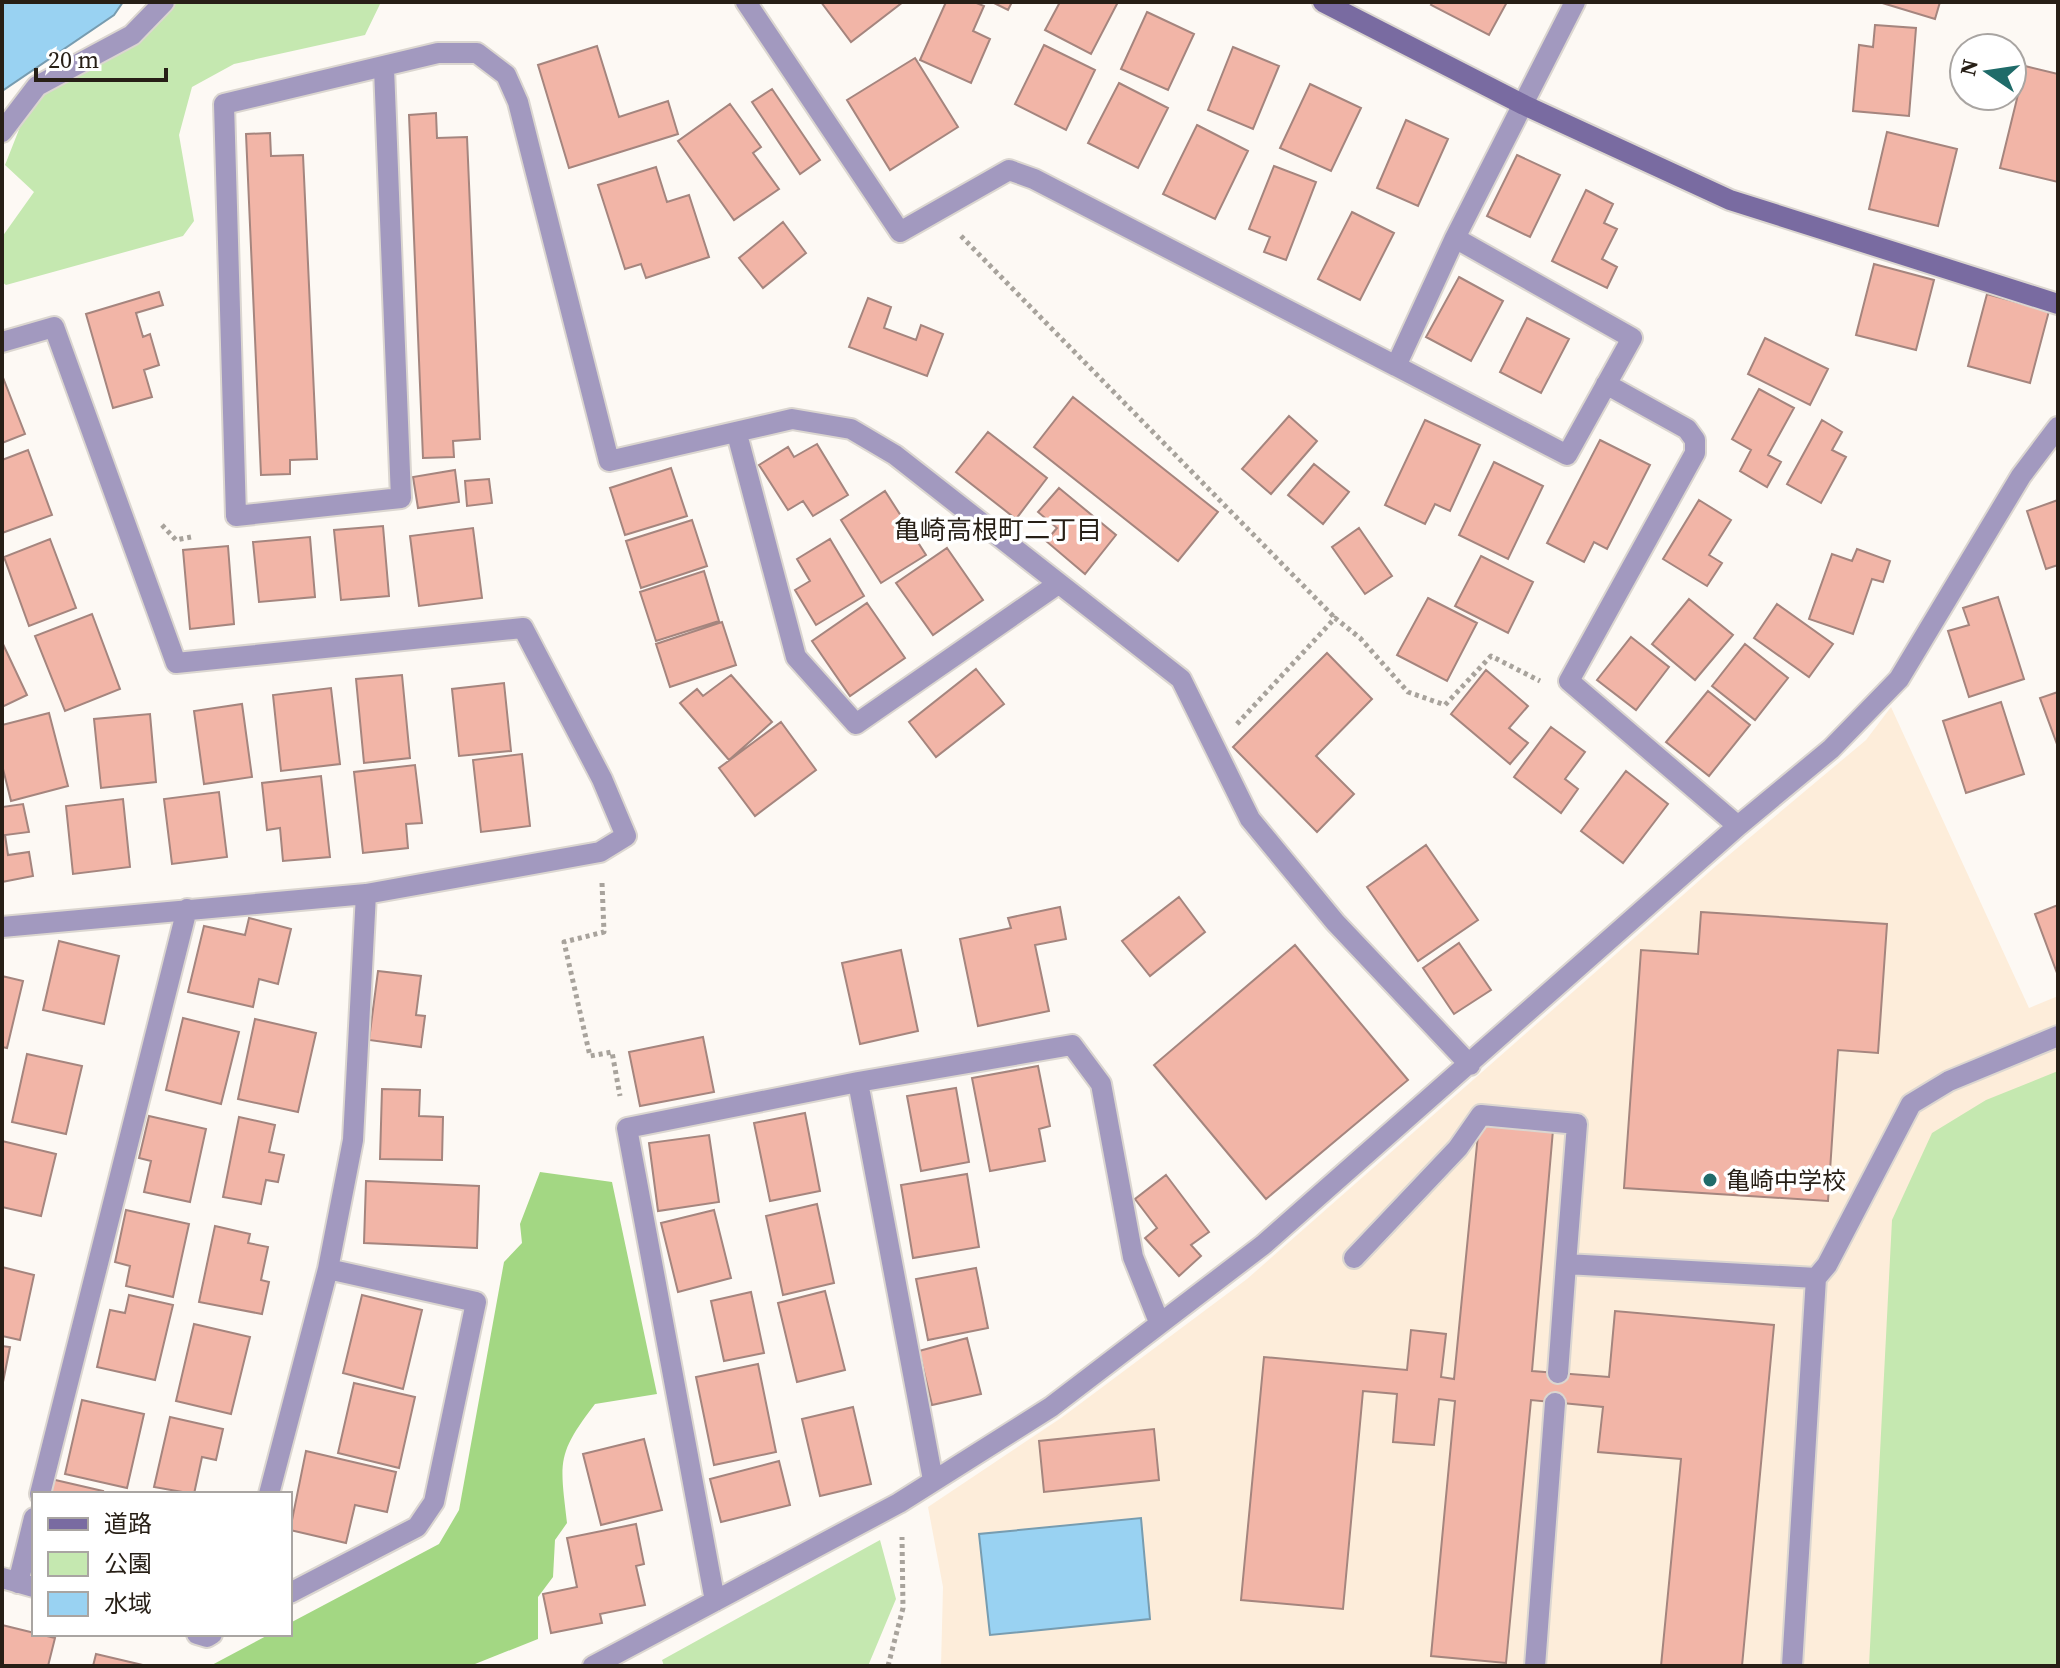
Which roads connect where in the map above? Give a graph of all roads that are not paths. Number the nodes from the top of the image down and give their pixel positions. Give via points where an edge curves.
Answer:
1 (164, 2) edge
2 (746, 2) edge
3 (1323, 2) edge
4 (1575, 2) edge
5 (384, 68) junction
6 (1524, 105) junction
7 (2, 132) edge
8 (1455, 238) junction
9 (2058, 304) edge
10 (2, 342) edge
11 (1396, 366) junction
12 (1606, 384) junction
13 (2058, 427) edge
14 (737, 434) junction
15 (1058, 584) junction
16 (1738, 826) junction
17 (366, 894) junction
18 (187, 909) junction
19 (2, 927) edge
20 (2058, 1036) edge
21 (1470, 1065) junction
22 (858, 1082) junction
23 (1354, 1258) dead end
24 (1566, 1264) junction
25 (328, 1269) junction
26 (1816, 1278) junction
27 (1159, 1322) junction
28 (1558, 1373) dead end
29 (1555, 1403) dead end
30 (933, 1480) junction
31 (41, 1492) edge
32 (270, 1492) edge
33 (32, 1526) edge
34 (18, 1583) edge
35 (292, 1592) edge
36 (715, 1601) junction
37 (593, 1666) edge
38 (1535, 1666) edge
39 (1792, 1666) edge

1 - 7 street via 132,35 37,86
2 - 11 street via 900,232 1009,170
3 - 6 street
4 - 6 street
5 - 5 street via 224,104 236,516 401,498
5 - 14 street via 438,53 477,53 506,75 518,102 609,461
6 - 8 street
6 - 9 street via 1730,200
8 - 11 street
8 - 12 street via 1632,338
10 - 17 street via 54,327 176,663 523,628 626,836 600,852
11 - 12 street via 1567,455
12 - 16 street via 1687,429 1695,440 1695,453 1569,681
13 - 16 street via 2021,476 1899,679 1831,749
14 - 15 street via 792,419 851,429 895,455
14 - 15 street via 796,657 856,724
15 - 21 street via 1181,679 1250,819 1335,922
16 - 21 street
17 - 18 street
17 - 25 street via 353,1140
18 - 19 street
18 - 31 street
20 - 26 street via 1949,1081 1911,1104
21 - 27 street via 1263,1245
22 - 27 street via 1072,1045 1101,1084 1133,1257
22 - 30 street
22 - 36 street via 627,1128
23 - 24 street via 1458,1148 1481,1115 1577,1124
24 - 26 street
24 - 28 street
25 - 32 street
25 - 35 street via 476,1302 434,1502 417,1527
26 - 39 street
27 - 30 street via 1051,1407
29 - 38 street
30 - 36 street
33 - 34 street
36 - 37 street

